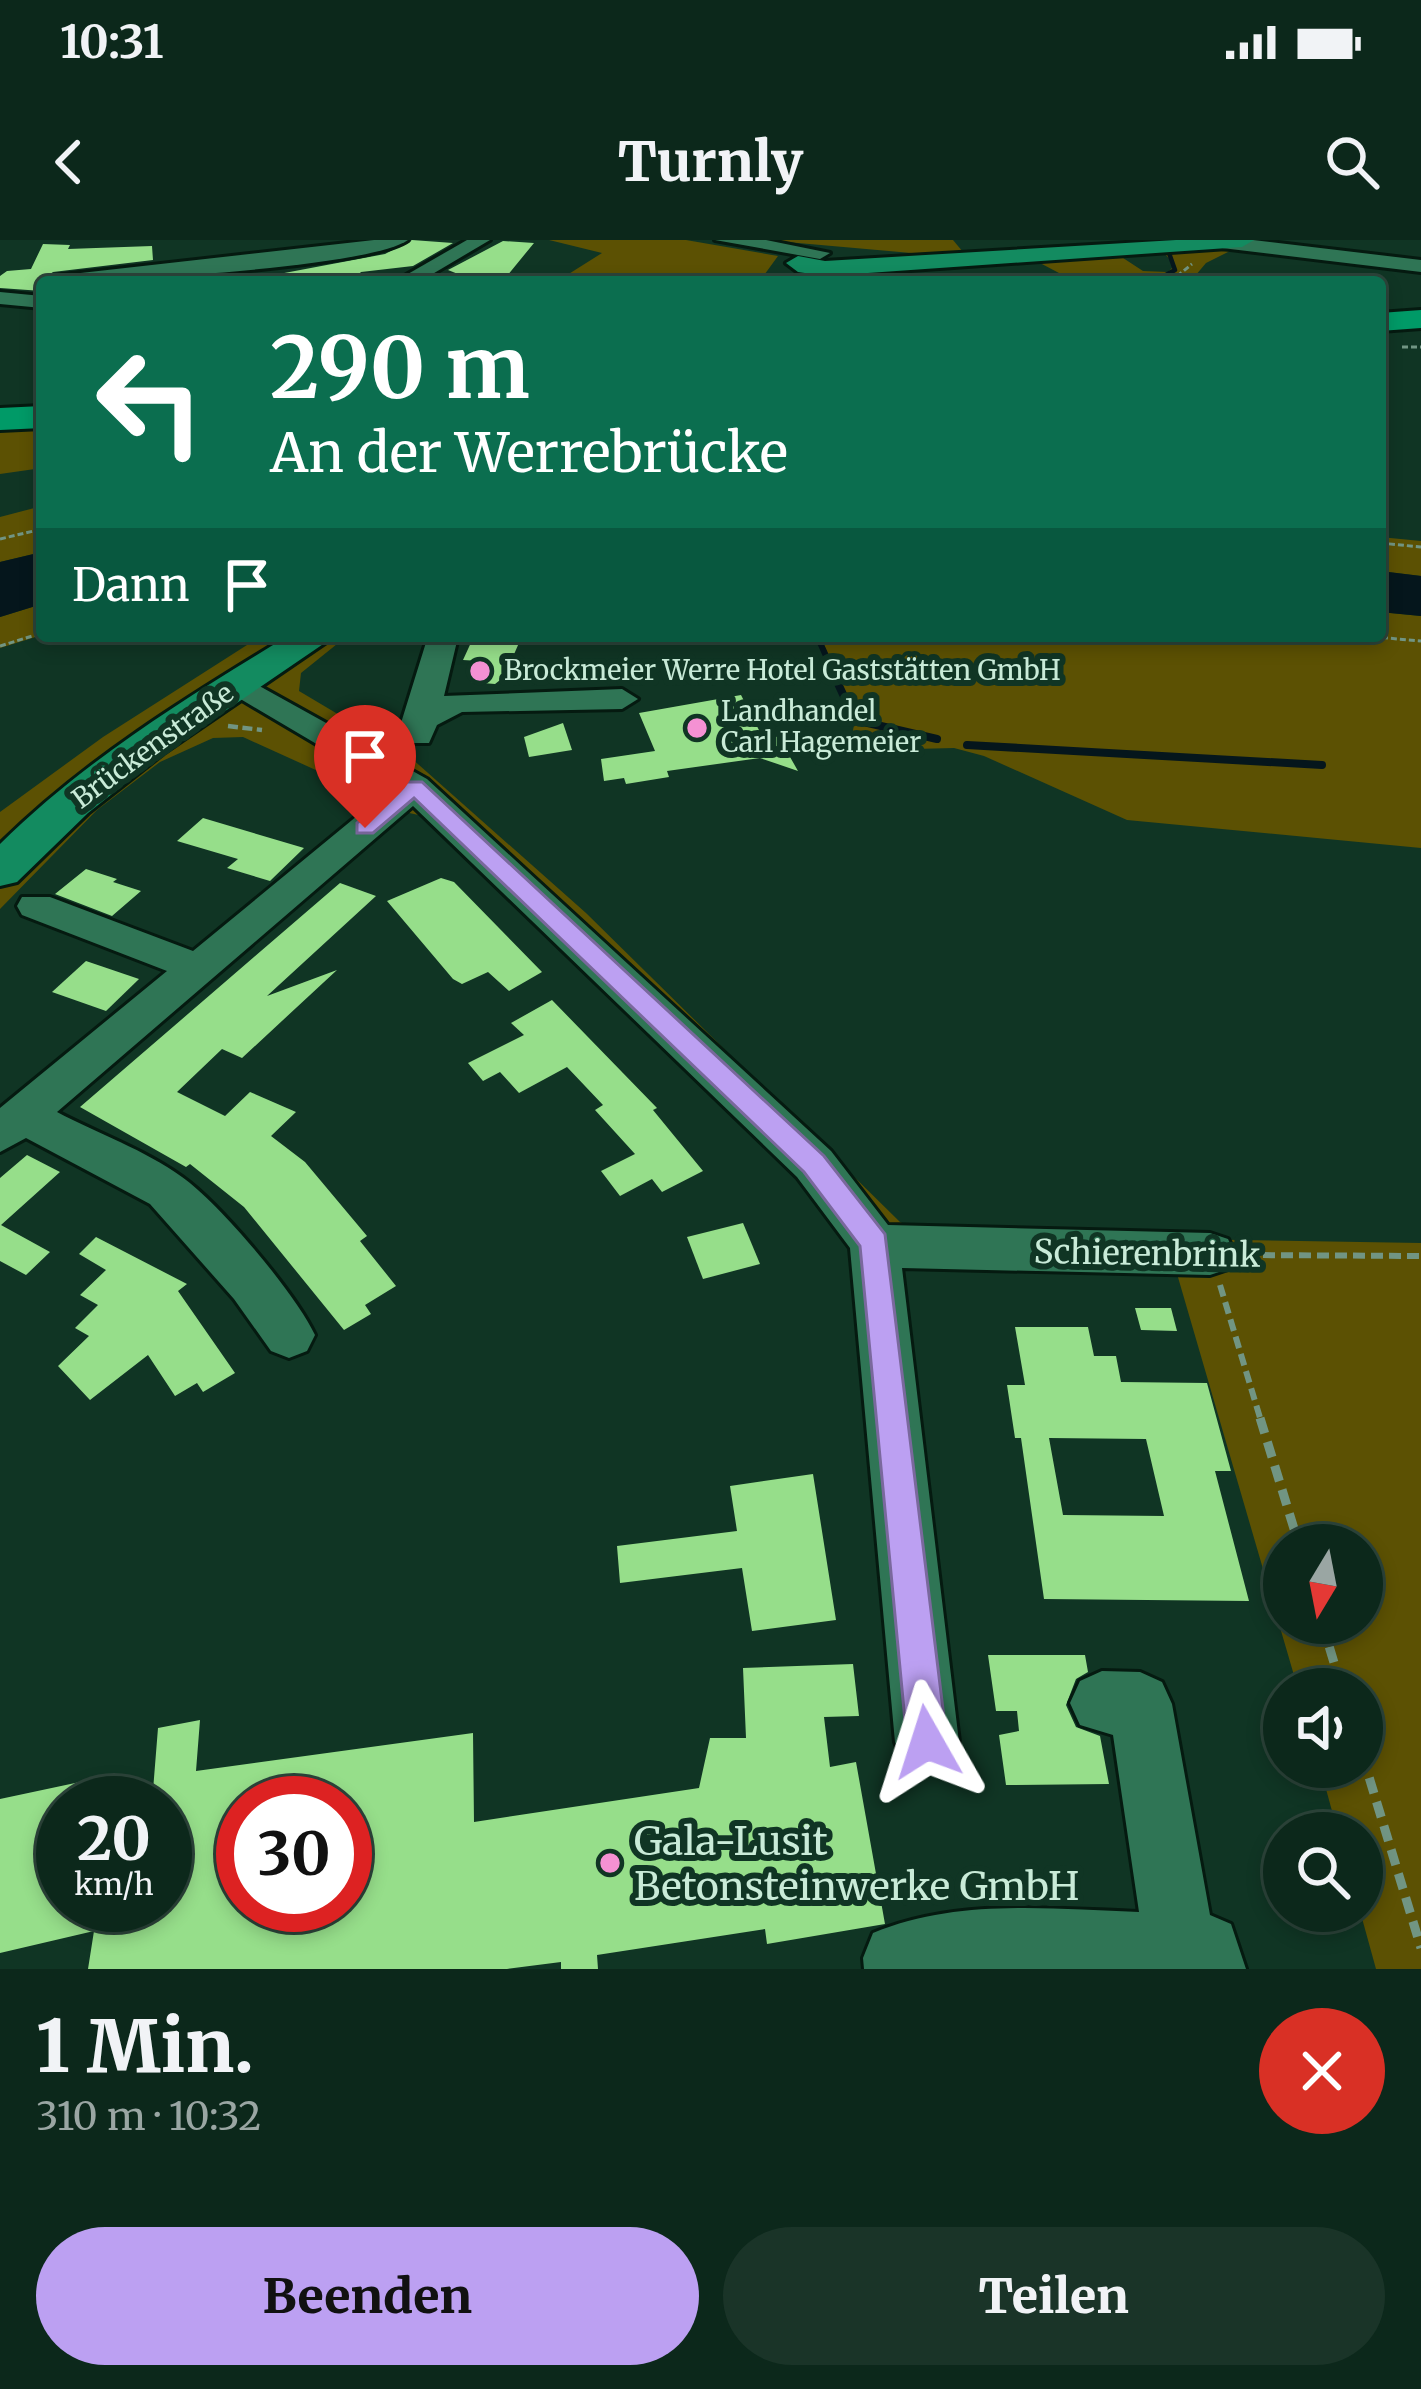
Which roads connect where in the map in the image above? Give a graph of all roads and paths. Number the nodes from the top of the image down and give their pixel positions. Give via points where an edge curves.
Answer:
1 (261, 240) edge
2 (399, 240) edge
3 (481, 240) edge
4 (724, 240) edge
5 (1233, 243) edge
6 (208, 265) junction
7 (811, 266) edge
8 (1421, 266) edge
9 (1314, 267) dead end
10 (108, 276) edge
11 (415, 276) edge
12 (36, 288) edge
13 (6, 299) edge
14 (36, 302) edge
15 (1421, 320) edge
16 (1386, 322) edge
17 (1421, 331) edge
18 (1386, 333) edge
19 (1421, 347) edge
20 (1421, 356) edge
21 (36, 404) edge
22 (0, 407) edge
23 (36, 417) edge
24 (0, 419) edge
25 (36, 530) edge
26 (0, 539) edge
27 (1386, 544) edge
28 (1421, 547) edge
29 (36, 635) edge
30 (1386, 638) edge
31 (1421, 641) edge
32 (306, 642) edge
33 (442, 642) edge
34 (0, 646) edge
35 (222, 693) junction
36 (622, 699) dead end
37 (418, 723) junction
38 (414, 787) junction
39 (0, 871) edge
40 (36, 906) dead end
41 (198, 968) junction
42 (12, 1124) edge
43 (874, 1243) junction
44 (1210, 1254) junction
45 (1421, 1256) edge
46 (289, 1335) dead end
47 (1292, 1524) edge
48 (1102, 1703) dead end
49 (927, 1742) dead end
50 (1372, 1788) edge
51 (1421, 1948) edge
52 (1195, 1958) edge
53 (900, 1969) edge

1 - 6 street
2 - 6 street
3 - 11 street
4 - 7 street via 759,244
5 - 7 main road
5 - 8 street
5 - 9 street via 1268,266
6 - 10 street
12 - 13 street
13 - 14 street
15 - 16 highway
17 - 18 highway
19 - 20 path via 1410,346
21 - 22 highway
23 - 24 highway
25 - 26 path
27 - 28 path
29 - 34 path
30 - 31 path
32 - 35 main road, Brückenstraße
33 - 37 street
35 - 38 street
35 - 39 main road, Brückenstraße via 85,792
36 - 37 street via 462,703
37 - 38 street
38 - 41 street
38 - 43 street via 814,1164
40 - 41 street
41 - 42 street
42 - 46 street via 167,1191
43 - 44 street, Schierenbrink
43 - 49 street
44 - 45 path, Schierenbrink
44 - 47 path
48 - 52 street via 1140,1705
50 - 51 path
52 - 53 street via 990,1942 898,1958

